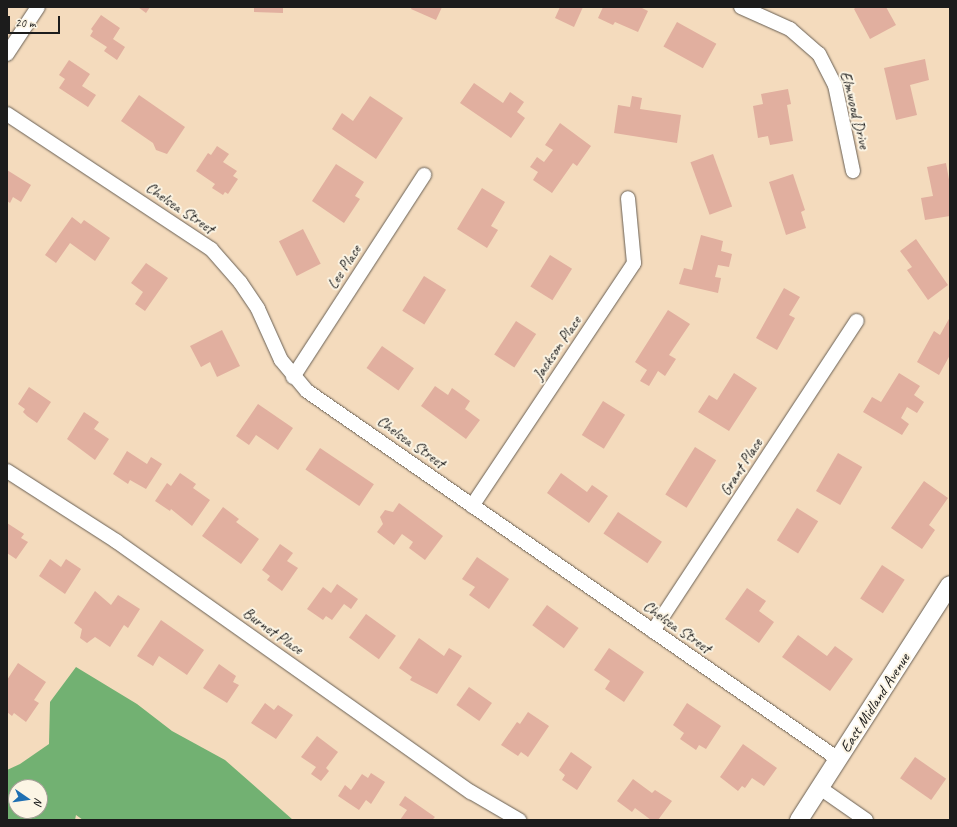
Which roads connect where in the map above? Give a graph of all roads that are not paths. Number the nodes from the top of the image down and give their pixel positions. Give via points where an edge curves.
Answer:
1 (38, 7) edge
2 (741, 7) edge
3 (7, 54) edge
4 (7, 114) edge
5 (853, 172) dead end
6 (424, 175) dead end
7 (628, 198) dead end
8 (858, 321) dead end
9 (293, 377) junction
10 (7, 471) edge
11 (472, 506) junction
12 (950, 585) edge
13 (653, 631) junction
14 (838, 759) junction
15 (820, 788) junction
16 (519, 820) edge
17 (799, 820) edge
18 (866, 820) edge

1 - 3 street
2 - 5 street, Elmwood Drive via 790,29 819,54 835,85
4 - 9 street, Chelsea Street via 210,249 240,282 258,309 281,360
6 - 9 street, Lee Place
7 - 11 street, Jackson Place via 634,263
8 - 13 street, Grant Place
9 - 11 street, Chelsea Street via 307,391
10 - 16 street, Burnet Place via 116,541 471,792
11 - 13 street, Chelsea Street
12 - 14 street, East Midland Avenue
13 - 14 street, Chelsea Street
14 - 15 street, East Midland Avenue
15 - 17 street, East Midland Avenue
15 - 18 street

